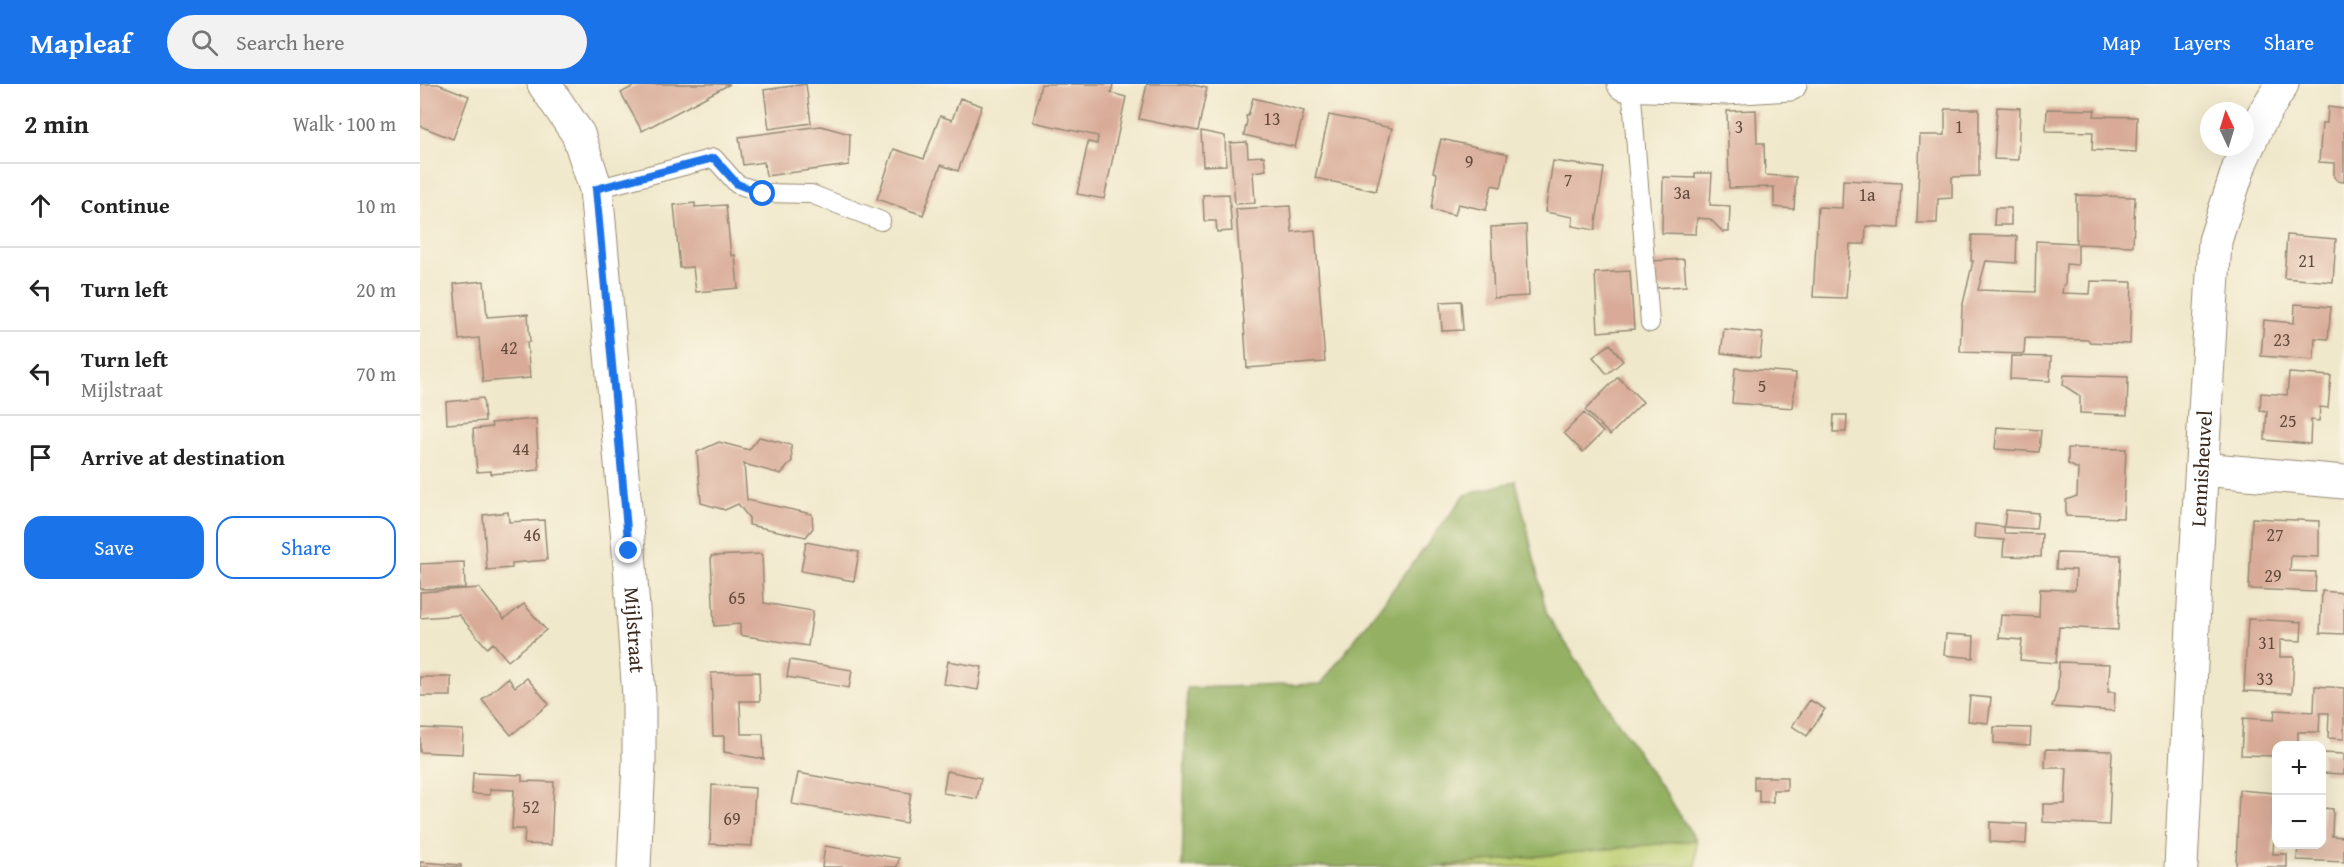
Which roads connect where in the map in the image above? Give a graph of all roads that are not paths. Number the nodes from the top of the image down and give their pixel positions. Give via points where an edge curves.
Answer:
1 (544, 84) edge
2 (1628, 84) edge
3 (1790, 84) edge
4 (2282, 84) edge
5 (596, 189) junction
6 (881, 221) dead end
7 (1650, 323) dead end
8 (2203, 469) junction
9 (2344, 482) edge
10 (634, 867) edge
11 (2181, 867) edge

1 - 5 street, Mijlstraat via 578,134
2 - 3 street via 1726,88
2 - 7 lane
4 - 8 street, Lennisheuvel via 2241,161 2216,241
5 - 6 lane via 714,158 737,184 763,194 810,194
5 - 10 street, Mijlstraat via 639,696
8 - 9 street
8 - 11 street, Lennisheuvel

